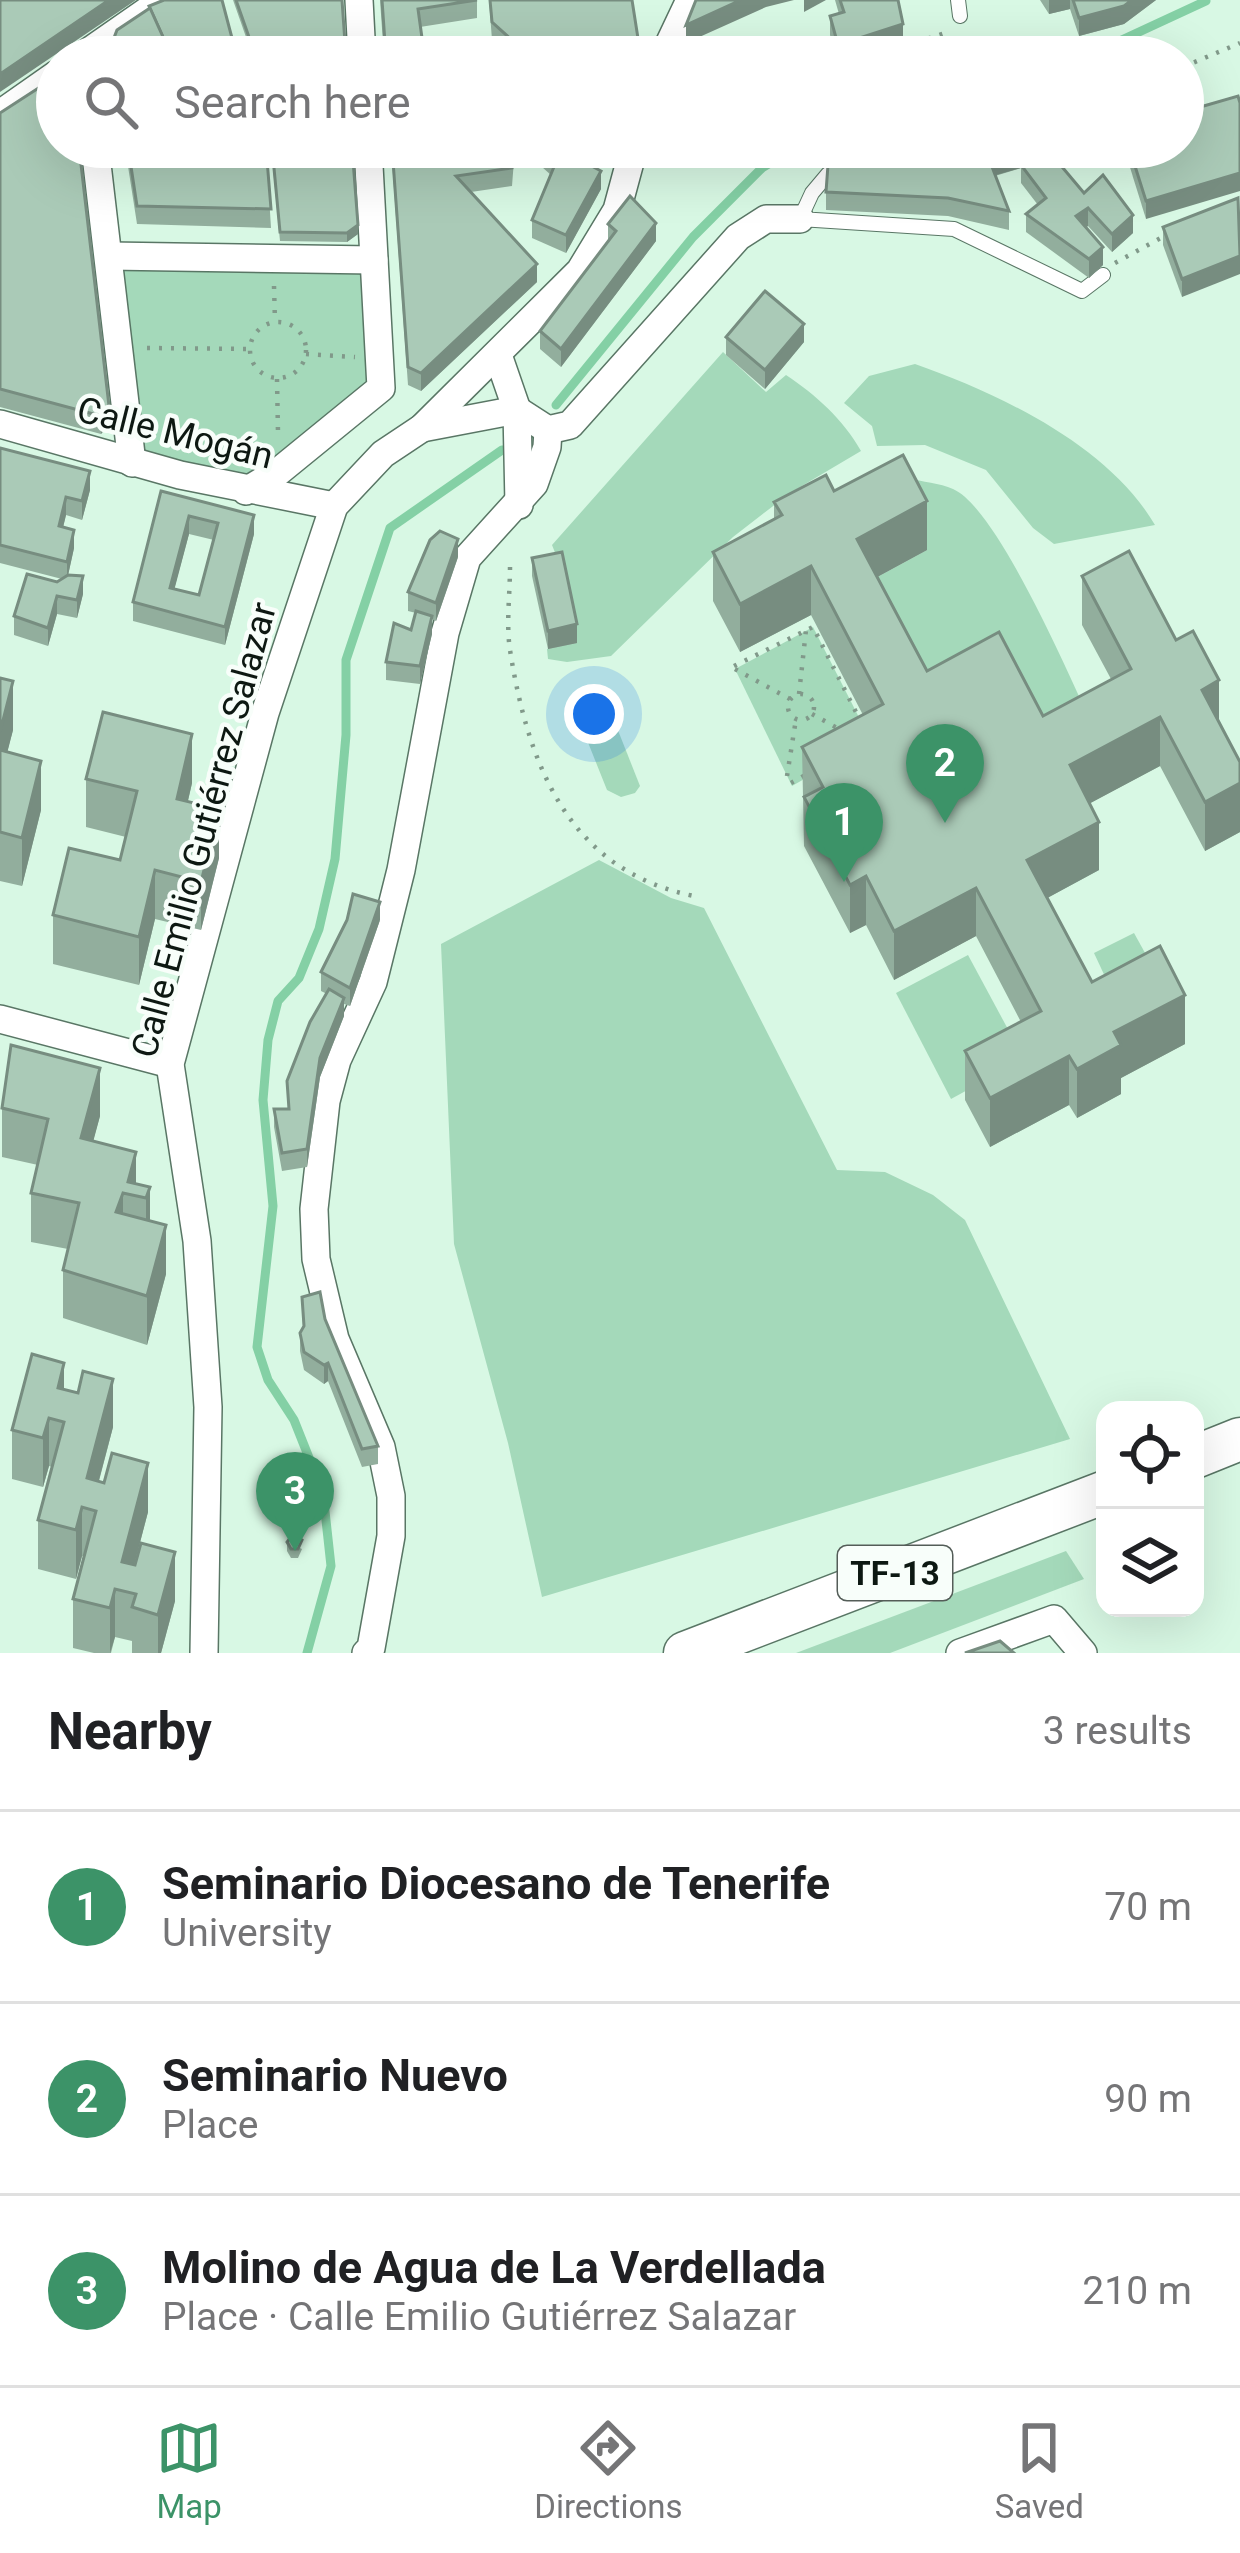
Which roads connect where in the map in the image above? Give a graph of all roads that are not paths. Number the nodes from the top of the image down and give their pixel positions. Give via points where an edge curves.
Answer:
1 (164, 0) edge
2 (359, 0) edge
3 (691, 0) edge
4 (112, 36) edge
5 (361, 36) edge
6 (673, 36) edge
7 (36, 89) edge
8 (0, 114) edge
9 (98, 168) edge
10 (369, 168) edge
11 (628, 168) edge
12 (828, 174) edge
13 (800, 219) junction
14 (109, 256) junction
15 (374, 260) junction
16 (1103, 275) road end
17 (498, 355) junction
18 (518, 410) junction
19 (0, 424) edge
20 (422, 428) junction
21 (548, 430) junction
22 (132, 463) junction
23 (246, 491) junction
24 (519, 505) junction
25 (334, 506) junction
26 (0, 1019) edge
27 (170, 1064) junction
28 (1240, 1439) edge
29 (1204, 1453) edge
30 (1096, 1495) edge
31 (204, 1653) edge
32 (365, 1653) edge
33 (685, 1653) edge
34 (960, 1653) edge
35 (1083, 1653) edge

1 - 4 street
2 - 5 street
3 - 6 street
7 - 8 street
9 - 14 street
10 - 15 street
11 - 17 street, Calle Emilio Gutiérrez Salazar via 617,210 580,271
12 - 13 lane
13 - 16 lane via 953,229 1082,291
13 - 21 street via 766,220 738,237 571,425
14 - 15 street
14 - 22 street
15 - 23 street via 381,388
17 - 18 street
17 - 20 street, Calle Emilio Gutiérrez Salazar
18 - 20 street
18 - 21 street
18 - 24 street
19 - 22 street, Calle Mogán
20 - 25 street, Calle Emilio Gutiérrez Salazar via 383,454
21 - 24 street via 534,484
22 - 23 street, Calle Mogán
23 - 25 street, Calle Mogán
24 - 32 street via 467,557 373,982 326,1101 316,1259 335,1339 381,1447 391,1496 392,1536
25 - 27 street, Calle Emilio Gutiérrez Salazar via 265,712
26 - 27 street
27 - 31 street, Calle Emilio Gutiérrez Salazar via 197,1241 208,1407
28 - 29 main road
30 - 33 main road, TF-13
34 - 35 street via 1054,1619

